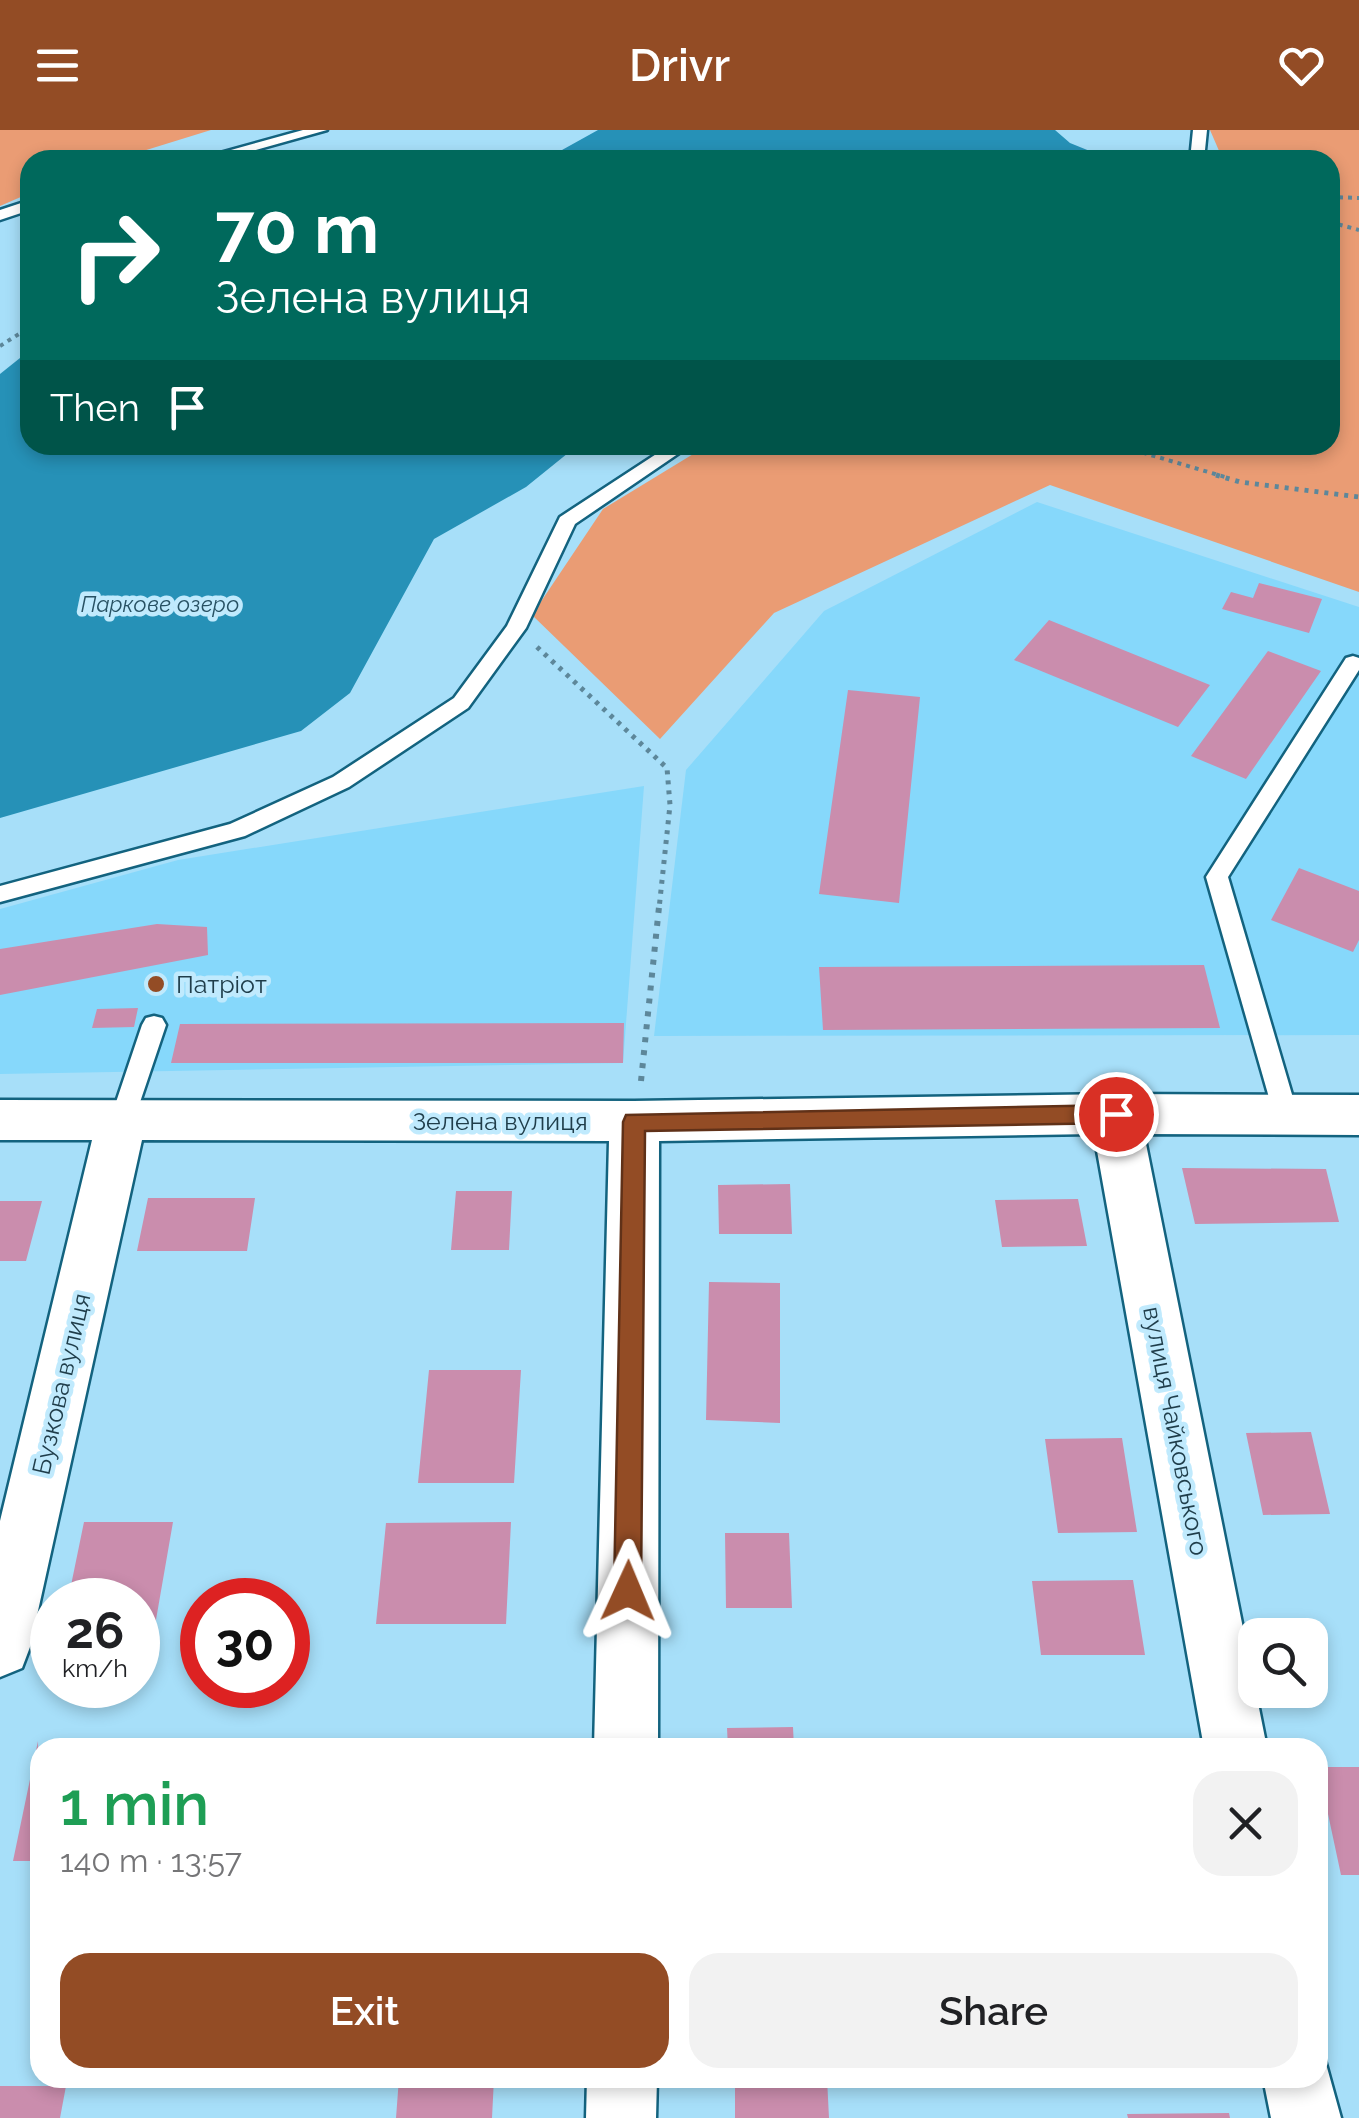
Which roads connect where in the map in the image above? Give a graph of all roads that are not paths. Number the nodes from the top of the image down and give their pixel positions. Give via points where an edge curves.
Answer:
1 (320, 130) edge
2 (241, 150) edge
3 (667, 455) edge
4 (1353, 663) dead end
5 (0, 894) edge
6 (154, 1026) dead end
7 (1116, 1114) junction
8 (1286, 1115) junction
9 (1359, 1115) edge
10 (0, 1120) edge
11 (122, 1120) junction
12 (634, 1122) junction
13 (0, 1648) edge
14 (626, 1738) edge
15 (1234, 1738) edge
16 (622, 2088) edge
17 (1300, 2088) edge
18 (621, 2118) edge
19 (1306, 2118) edge

1 - 2 lane
3 - 5 lane via 567,522 516,628 461,703 341,782 237,830
4 - 8 lane via 1217,877
6 - 11 lane
7 - 8 street, Зелена вулиця
7 - 12 street, Зелена вулиця
7 - 15 street, вулиця Чайковського
8 - 9 street, Зелена вулиця
10 - 11 street, Зелена вулиця
11 - 12 street, Зелена вулиця
11 - 13 street, Бузкова вулиця
12 - 14 street
16 - 18 street
17 - 19 street

